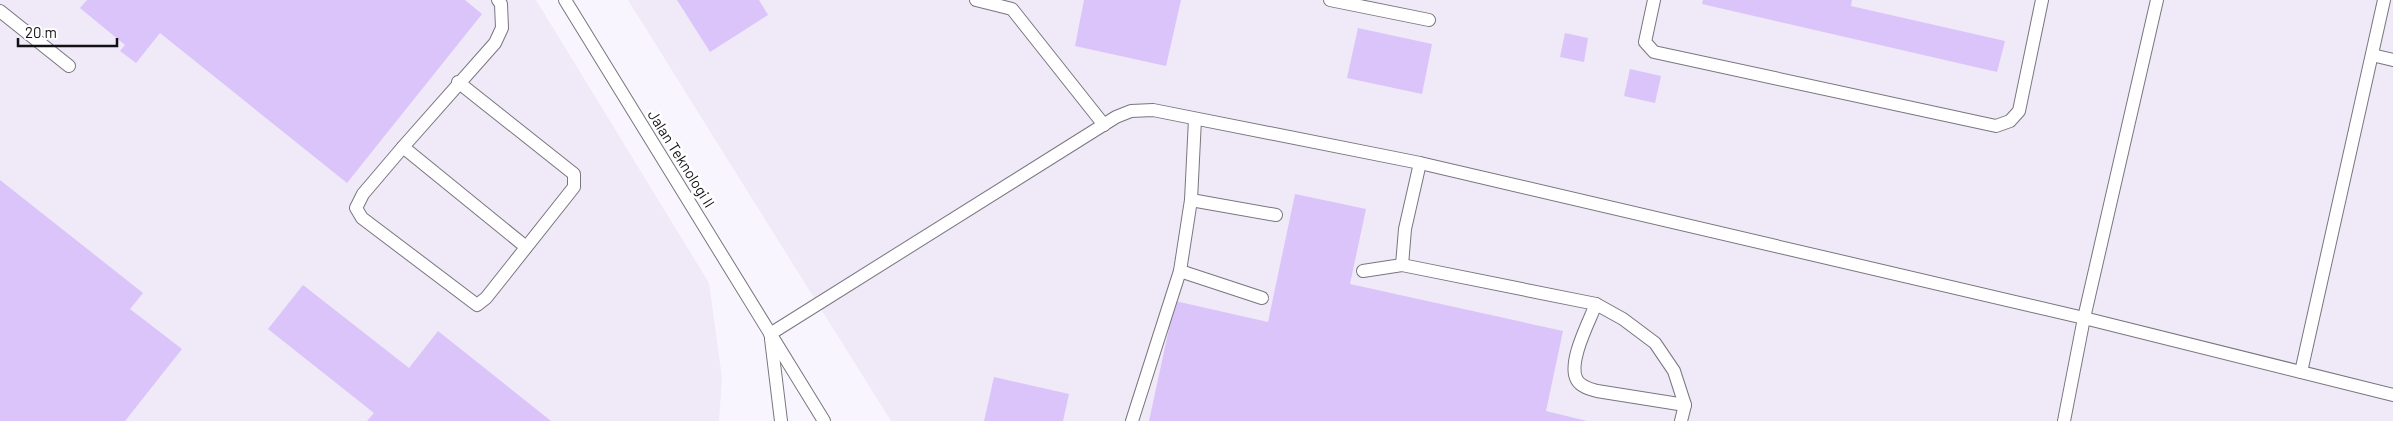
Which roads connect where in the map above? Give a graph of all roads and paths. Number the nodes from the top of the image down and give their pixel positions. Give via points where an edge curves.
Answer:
1 (498, 0) edge
2 (565, 0) edge
3 (976, 0) edge
4 (1330, 0) edge
5 (1654, 0) edge
6 (2042, 0) edge
7 (2157, 0) edge
8 (2384, 0) edge
9 (1012, 4) edge
10 (0, 11) edge
11 (1429, 20) dead end
12 (2372, 55) junction
13 (2393, 60) edge
14 (69, 66) dead end
15 (458, 82) junction
16 (1196, 119) junction
17 (1104, 125) junction
18 (403, 147) junction
19 (1420, 163) junction
20 (1191, 200) junction
21 (1276, 216) dead end
22 (526, 247) junction
23 (1402, 265) junction
24 (1180, 271) junction
25 (1363, 271) dead end
26 (1262, 298) dead end
27 (1596, 304) junction
28 (2084, 318) junction
29 (770, 334) junction
30 (2301, 372) junction
31 (2393, 395) edge
32 (1686, 405) junction
33 (781, 421) edge
34 (824, 421) edge
35 (1132, 421) edge
36 (1681, 421) edge
37 (2064, 421) edge

1 - 15 lane via 501,4 500,35
2 - 29 lane, Jalan Teknologi II
3 - 9 lane
4 - 11 lane
5 - 6 lane via 1645,42 1654,52 1996,126 2010,121 2019,111
7 - 28 lane
8 - 12 lane
9 - 17 lane
10 - 14 lane
12 - 13 lane
12 - 30 lane
15 - 18 lane
15 - 22 lane via 574,174 574,187
16 - 17 lane via 1152,110 1131,110
16 - 19 lane
16 - 20 lane
17 - 29 lane
18 - 22 lane
18 - 22 lane via 363,194 356,208 362,218 477,305
19 - 23 lane via 1405,229
19 - 28 lane
20 - 21 lane
20 - 24 lane
23 - 25 lane
23 - 27 lane
24 - 26 lane
24 - 35 lane
27 - 32 lane via 1655,342 1674,371
27 - 32 lane via 1574,361 1578,382 1597,391
28 - 30 lane
28 - 37 lane
29 - 33 lane
29 - 34 lane, Jalan Teknologi II
30 - 31 lane
32 - 36 lane

